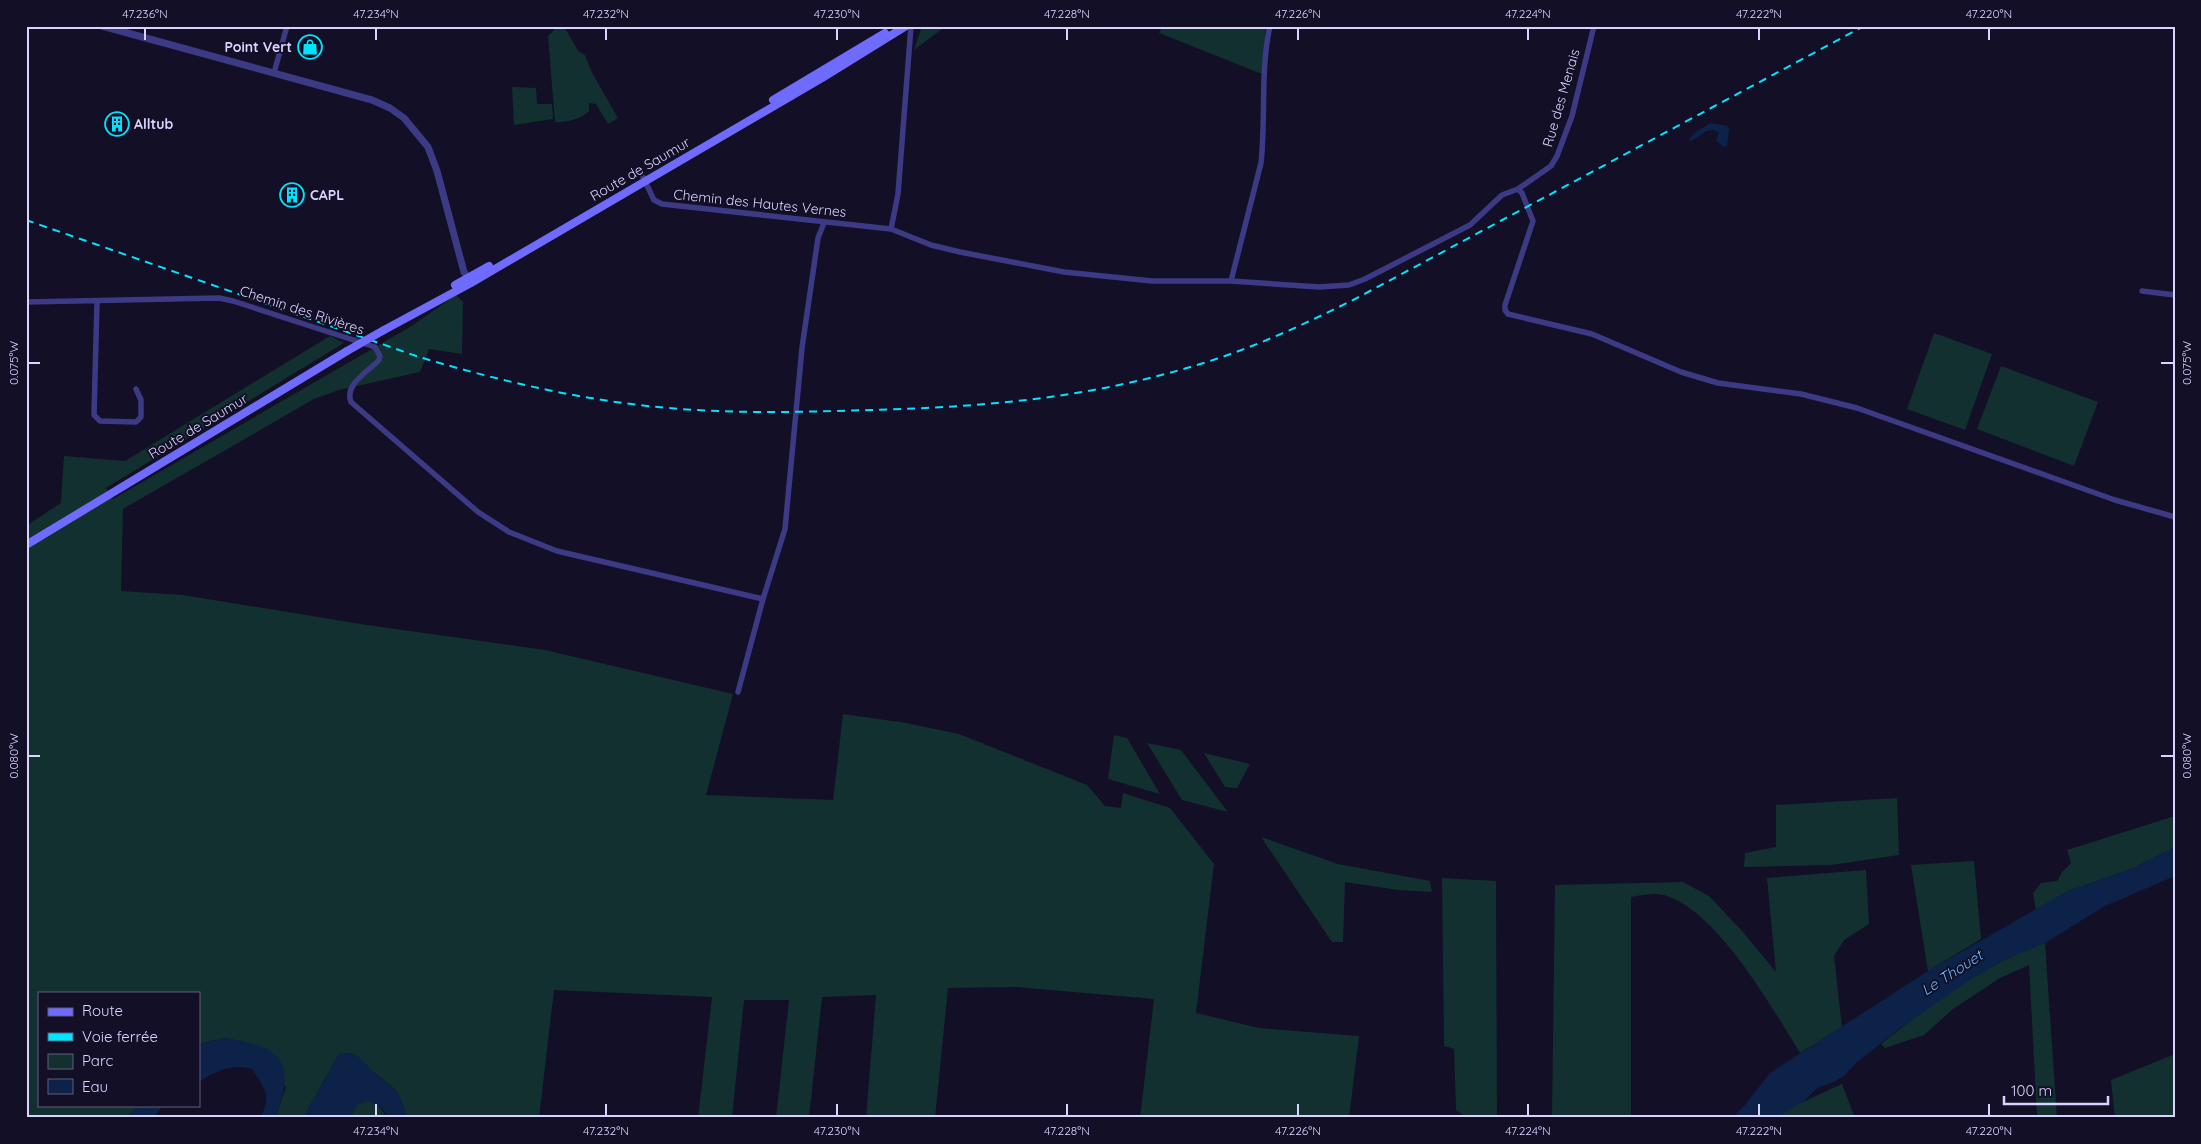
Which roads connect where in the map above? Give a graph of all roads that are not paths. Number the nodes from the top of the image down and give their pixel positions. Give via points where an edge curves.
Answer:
1 (102, 26) edge
2 (287, 26) edge
3 (896, 26) edge
4 (906, 26) edge
5 (911, 26) edge
6 (1270, 26) edge
7 (1594, 26) edge
8 (274, 73) junction
9 (644, 179) junction
10 (1518, 189) junction
11 (824, 223) junction
12 (891, 229) junction
13 (469, 280) junction
14 (1231, 281) junction
15 (2142, 290) dead end
16 (2175, 295) edge
17 (26, 302) edge
18 (98, 302) junction
19 (136, 389) dead end
20 (2175, 517) edge
21 (26, 545) edge
22 (763, 599) junction
23 (738, 692) dead end

1 - 8 street
2 - 8 street
3 - 9 main road, Route de Saumur
4 - 9 main road, Route de Saumur
5 - 12 street via 898,194
6 - 14 street via 1261,163
7 - 10 street, Rue des Menais via 1572,116 1557,156 1551,166
8 - 13 street via 372,100 404,118 428,147
9 - 11 street, Chemin des Hautes Vernes via 654,200 662,204
9 - 13 main road, Route de Saumur
10 - 14 street, Rue des Menais via 1502,195 1470,225 1365,279 1319,287
10 - 20 street via 1533,221 1505,305 1504,310 1508,314 1592,334 1681,372 1718,383 1809,395 1858,408 2115,500
11 - 12 street, Chemin des Hautes Vernes
11 - 22 street via 818,238 802,348 785,529
12 - 14 street, Chemin des Hautes Vernes via 931,245 1064,272 1152,280
13 - 21 main road, Route de Saumur, bridge
15 - 16 street
17 - 18 street, Chemin des Rivières
18 - 19 street via 96,419 136,422 141,416 141,400
18 - 22 street, Chemin des Rivières via 219,298 375,347 379,360 350,390 352,402 489,520 527,540 576,555
22 - 23 street

